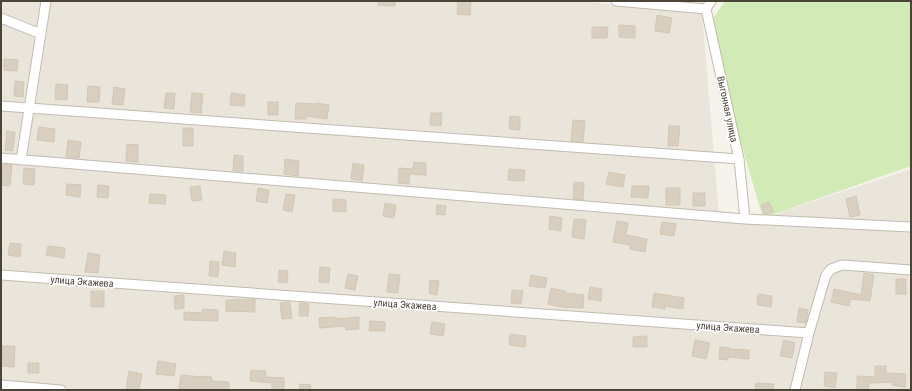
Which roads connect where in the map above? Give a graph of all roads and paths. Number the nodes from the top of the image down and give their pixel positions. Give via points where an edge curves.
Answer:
1 (46, 1) edge
2 (616, 1) edge
3 (711, 1) edge
4 (706, 9) junction
5 (1, 18) edge
6 (41, 34) junction
7 (1, 106) edge
8 (29, 108) junction
9 (1, 158) edge
10 (739, 159) junction
11 (21, 160) junction
12 (745, 219) junction
13 (911, 227) edge
14 (911, 270) edge
15 (1, 275) edge
16 (809, 332) junction
17 (1, 385) edge
18 (61, 390) edge
19 (795, 390) edge

1 - 6 street
2 - 4 street
3 - 4 street
4 - 10 street, Выгонная улица
5 - 6 street
6 - 8 street
7 - 8 street
8 - 10 street
8 - 11 street
9 - 11 street
10 - 12 street, Выгонная улица
11 - 12 street
12 - 13 street
14 - 16 street via 852,265 831,269 826,275
15 - 16 street, улица Экажева
16 - 19 street
17 - 18 street

